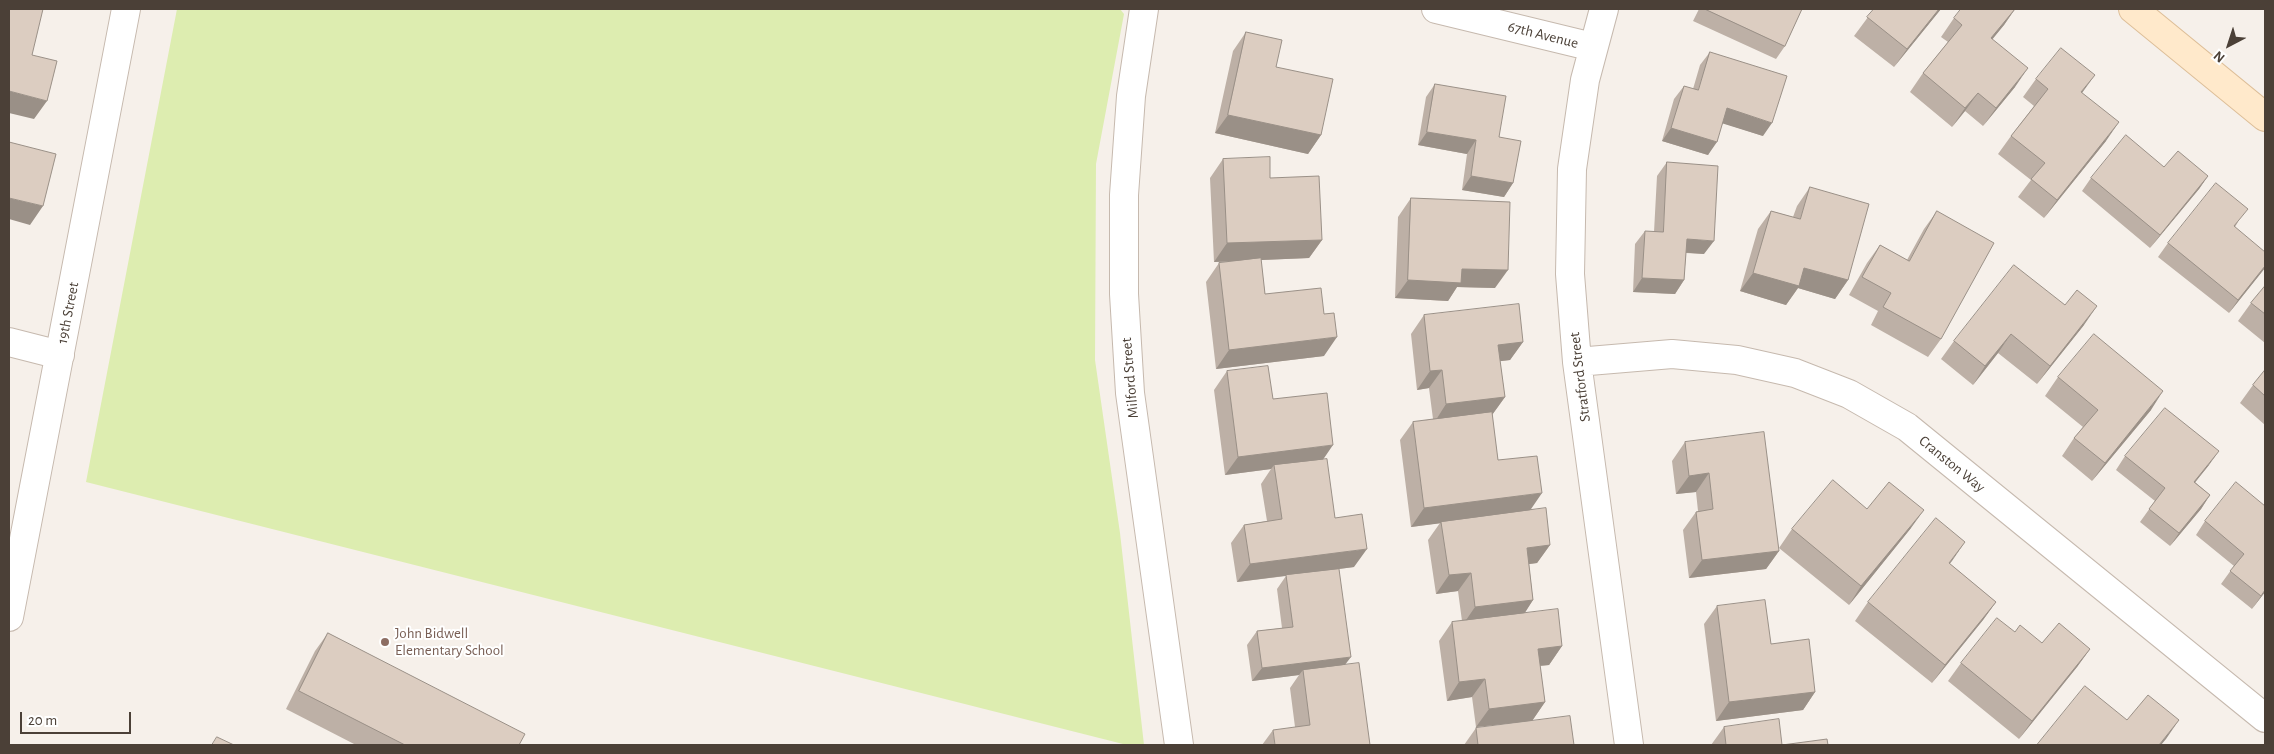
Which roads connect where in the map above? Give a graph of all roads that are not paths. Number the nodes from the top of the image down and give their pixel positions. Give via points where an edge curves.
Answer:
1 (126, 9) edge
2 (1144, 9) edge
3 (1436, 9) edge
4 (1604, 9) edge
5 (2133, 9) edge
6 (1592, 47) junction
7 (2265, 117) edge
8 (9, 342) edge
9 (60, 355) junction
10 (1577, 362) junction
11 (9, 617) edge
12 (2265, 718) edge
13 (1179, 745) edge
14 (1629, 745) edge

1 - 9 street, 19th Street
2 - 13 street, Milford Street via 1131,96 1124,195 1124,294 1130,393
3 - 6 street, 67th Avenue
4 - 6 street, Stratford Street
5 - 7 street
6 - 10 street, Stratford Street via 1572,169 1570,274
8 - 9 street
9 - 11 street, 19th Street
10 - 12 street, Cranston Way via 1672,354 1738,360 1795,373 1849,394 1907,427
10 - 14 street, Stratford Street

